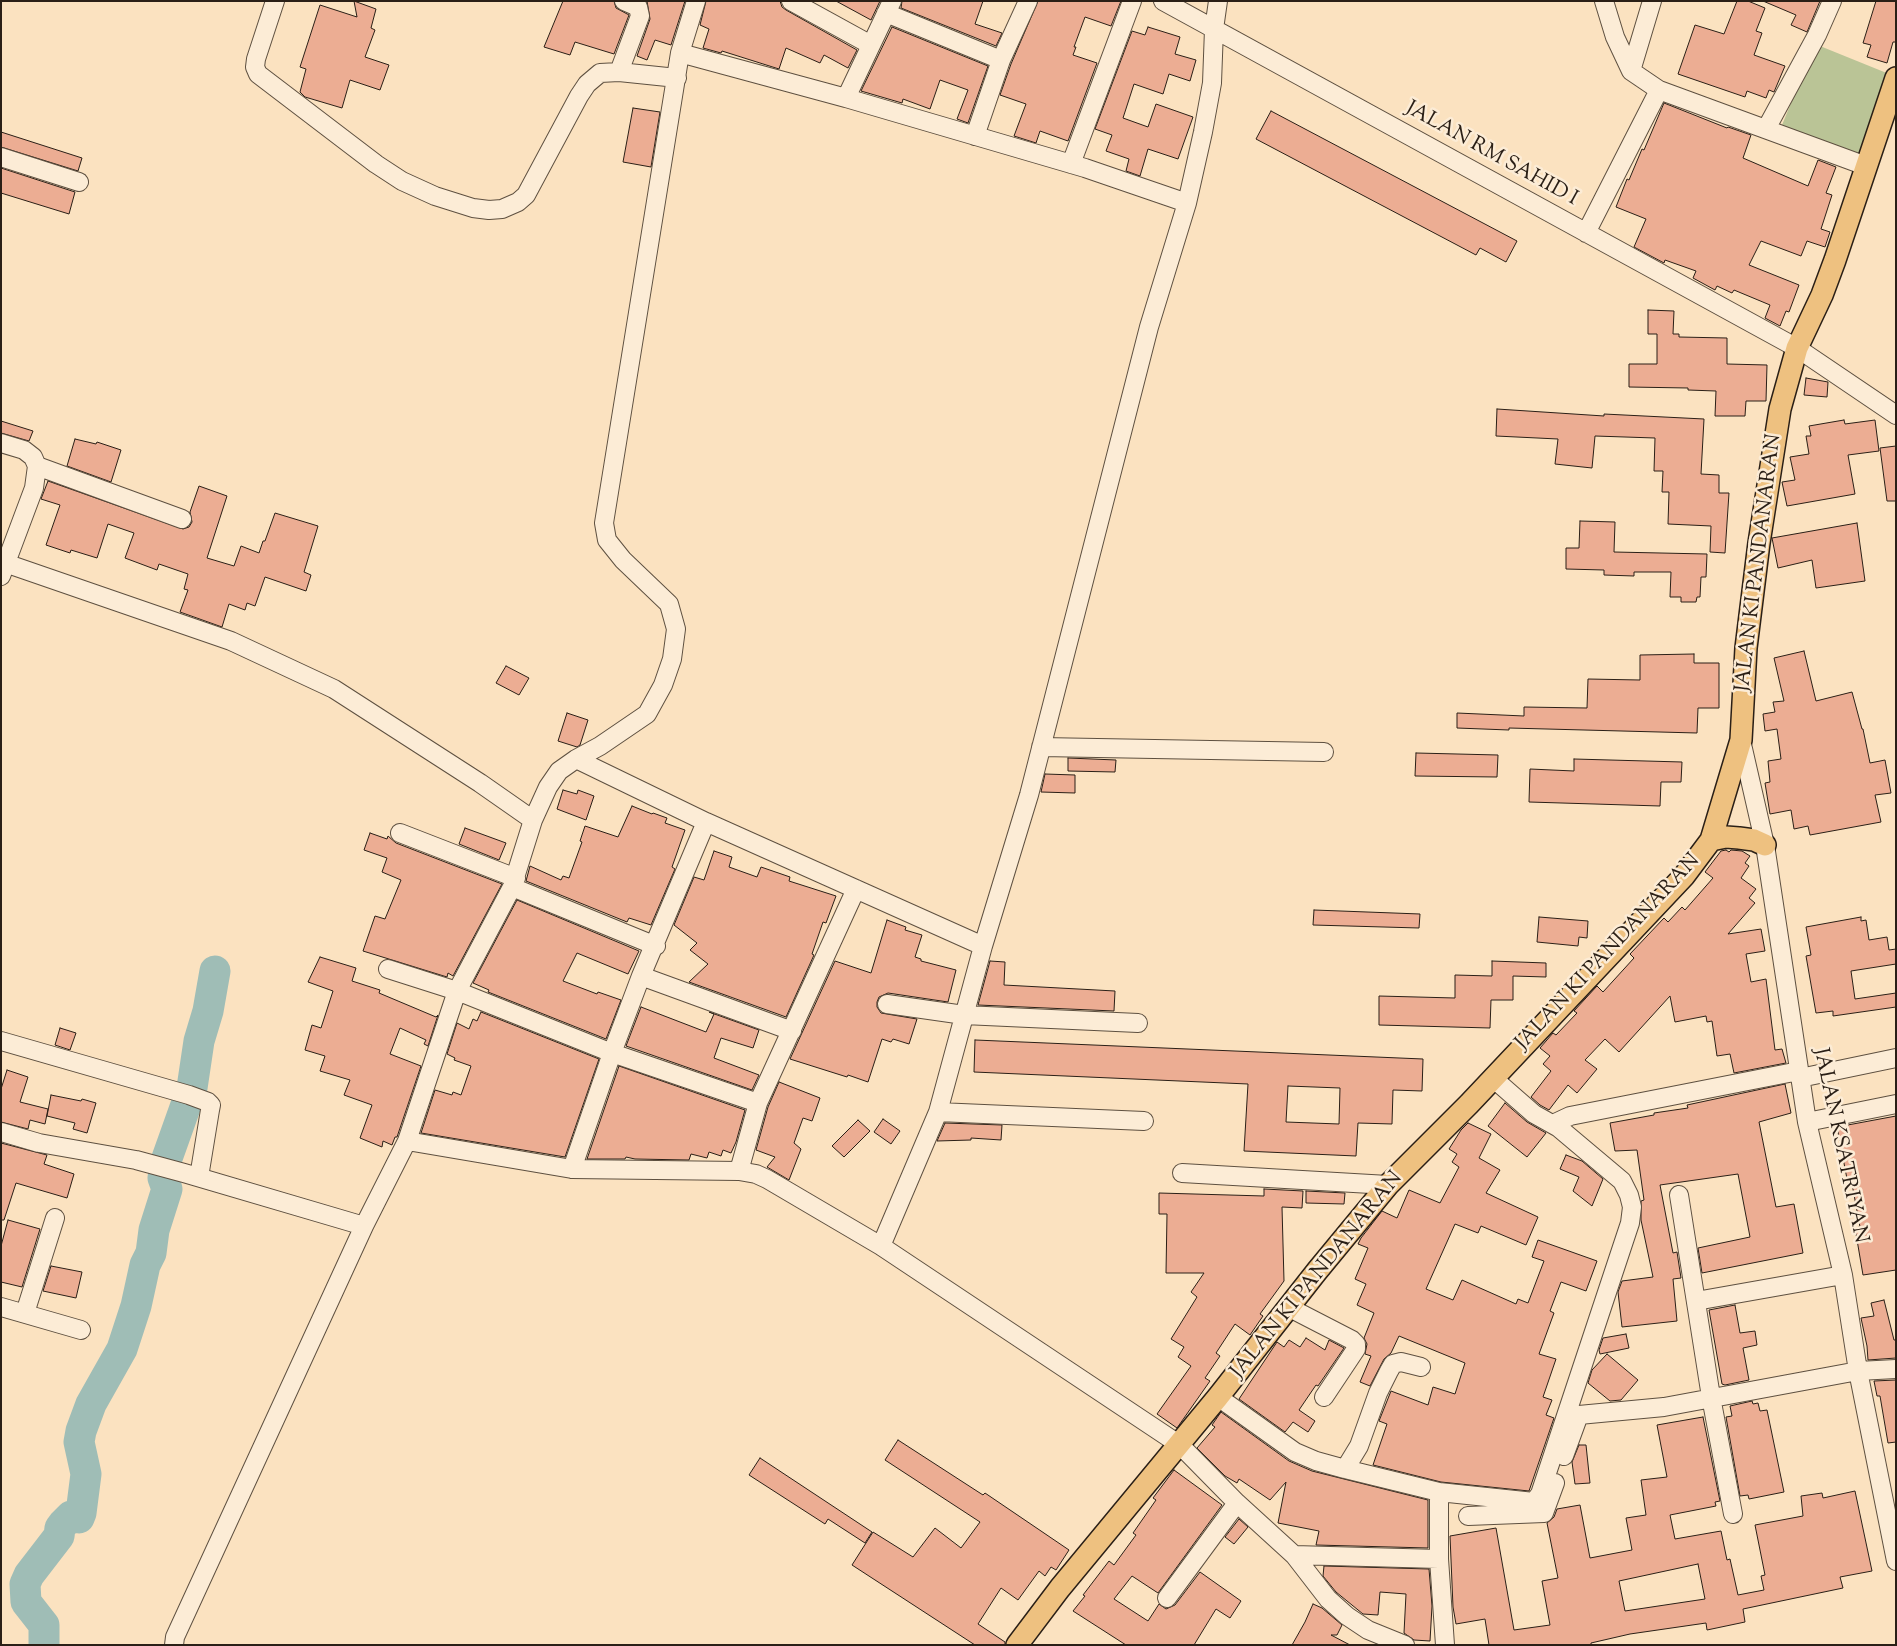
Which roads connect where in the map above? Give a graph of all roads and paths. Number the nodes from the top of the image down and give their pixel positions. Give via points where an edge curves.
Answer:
1 (275, 1) edge
2 (624, 1) edge
3 (696, 1) edge
4 (791, 1) edge
5 (1028, 1) edge
6 (1132, 1) edge
7 (1163, 1) edge
8 (1218, 1) edge
9 (1604, 1) edge
10 (1652, 1) edge
11 (1832, 1) edge
12 (889, 7) edge
13 (1214, 29) junction
14 (872, 45) junction
15 (680, 53) junction
16 (1001, 60) junction
17 (619, 72) junction
18 (1631, 72) junction
19 (677, 78) junction
20 (1896, 78) edge
21 (1659, 90) junction
22 (846, 98) junction
23 (1766, 129) junction
24 (975, 136) junction
25 (1, 157) edge
26 (1071, 164) junction
27 (1866, 166) junction
28 (79, 182) dead end
29 (1187, 203) junction
30 (1586, 233) junction
31 (1768, 332) junction
32 (1797, 348) junction
33 (1791, 368) junction
34 (1896, 415) edge
35 (1, 443) edge
36 (37, 466) junction
37 (182, 519) dead end
38 (3, 569) edge
39 (1741, 740) junction
40 (1041, 747) junction
41 (1324, 752) dead end
42 (576, 759) junction
43 (533, 820) junction
44 (706, 822) junction
45 (400, 833) dead end
46 (1711, 840) junction
47 (1765, 845) junction
48 (514, 883) junction
49 (856, 889) junction
50 (656, 946) junction
51 (983, 946) junction
52 (388, 969) dead end
53 (641, 976) junction
54 (457, 991) junction
55 (887, 1004) dead end
56 (964, 1015) junction
57 (1138, 1023) dead end
58 (792, 1031) junction
59 (1, 1041) edge
60 (612, 1053) junction
61 (1896, 1058) edge
62 (1799, 1075) junction
63 (1494, 1079) junction
64 (758, 1103) junction
65 (1896, 1104) edge
66 (938, 1112) junction
67 (1144, 1121) dead end
68 (1807, 1122) junction
69 (1553, 1124) junction
70 (1, 1132) edge
71 (407, 1141) junction
72 (572, 1169) junction
73 (740, 1171) junction
74 (1182, 1173) dead end
75 (192, 1175) junction
76 (1388, 1185) junction
77 (1679, 1195) dead end
78 (55, 1218) dead end
79 (364, 1226) junction
80 (881, 1246) junction
81 (1843, 1275) junction
82 (1696, 1301) junction
83 (1, 1307) edge
84 (1288, 1307) junction
85 (25, 1313) junction
86 (81, 1330) dead end
87 (1421, 1367) dead end
88 (1896, 1369) edge
89 (1858, 1371) junction
90 (1324, 1397) dead end
91 (1711, 1397) junction
92 (1218, 1398) junction
93 (1180, 1445) junction
94 (1345, 1469) junction
95 (1439, 1492) junction
96 (1890, 1495) edge
97 (1237, 1503) junction
98 (1734, 1514) dead end
99 (1468, 1516) dead end
100 (1294, 1555) junction
101 (1439, 1559) junction
102 (1896, 1561) edge
103 (1167, 1598) dead end
104 (174, 1645) edge
105 (1017, 1645) edge
106 (1405, 1645) edge
107 (1445, 1645) edge

1 - 17 street via 256,59 258,74 402,181 473,208 502,209 526,195 587,84 600,73
2 - 17 street via 638,7 640,16
3 - 15 street
4 - 14 street
5 - 16 street
6 - 26 street
7 - 13 street, JALAN RM SAHID I
8 - 13 street
9 - 18 street via 1615,38
10 - 18 street
11 - 23 street via 1817,36
12 - 14 street
12 - 16 street
13 - 29 street via 1212,83
13 - 30 street, JALAN RM SAHID I
14 - 22 street
15 - 19 street
15 - 22 street
16 - 24 street
17 - 19 street
18 - 21 street
19 - 42 street via 604,523 607,540 623,560 669,604 676,629 672,659 663,685 647,714
20 - 27 main road, JALAN KI PANDANARAN
21 - 23 street
21 - 30 street
22 - 24 street
23 - 27 street
24 - 26 street
25 - 28 street
26 - 29 street
27 - 32 main road, JALAN KI PANDANARAN via 1822,295
29 - 40 street via 1149,327
30 - 31 street, JALAN RM SAHID I
31 - 32 street, JALAN RM SAHID I
31 - 33 street
32 - 33 main road, JALAN KI PANDANARAN
32 - 34 street, JALAN RM SAHID I
33 - 39 main road, JALAN KI PANDANARAN via 1780,408 1759,543 1746,648
35 - 36 street via 24,450 33,457
36 - 37 street
36 - 38 street via 34,488
38 - 43 street via 231,640 334,688
39 - 46 main road, JALAN KI PANDANARAN
39 - 47 street, JALAN KSATRIYAN
40 - 41 street
40 - 51 street
42 - 43 street via 559,771
42 - 44 street
43 - 48 street
44 - 49 street
44 - 50 street
45 - 48 street
46 - 47 main road via 1739,838
46 - 63 main road, JALAN KI PANDANARAN via 1684,876
47 - 62 street, JALAN KSATRIYAN
48 - 50 street
48 - 54 street
49 - 51 street
49 - 58 street
50 - 53 street
51 - 56 street
52 - 54 street
53 - 58 street
53 - 60 street
54 - 60 street
54 - 71 street
55 - 56 street
56 - 57 street
56 - 66 street
58 - 64 street
59 - 75 street via 208,1102 210,1110
60 - 64 street
60 - 72 street
61 - 62 street
62 - 68 street, JALAN KSATRIYAN
62 - 69 street via 1570,1116
63 - 69 street via 1534,1114
63 - 76 main road, JALAN KI PANDANARAN
64 - 73 street
65 - 68 street
66 - 67 street
66 - 80 street
68 - 81 street, JALAN KSATRIYAN
69 - 95 street via 1622,1181 1630,1195 1630,1223 1540,1494 1534,1502
70 - 75 street
71 - 72 street
71 - 79 street
72 - 73 street
73 - 80 street via 767,1179
74 - 76 street
75 - 79 street
76 - 84 main road, JALAN KI PANDANARAN
77 - 82 street
78 - 85 street
79 - 104 street
80 - 93 street
81 - 82 street
81 - 89 street, JALAN KSATRIYAN
82 - 91 street
83 - 85 street
84 - 90 street via 1356,1344 1356,1349
84 - 92 main road, JALAN KI PANDANARAN
85 - 86 street
87 - 94 street via 1401,1362 1393,1364 1378,1393 1359,1446
88 - 89 street
89 - 91 street
89 - 96 street, JALAN KSATRIYAN
91 - 98 street
91 - 99 street via 1664,1407 1579,1415 1544,1513
92 - 93 main road, JALAN KI PANDANARAN
92 - 94 street via 1296,1452
93 - 97 street
93 - 105 main road, JALAN KI PANDANARAN via 1060,1588
94 - 95 street
95 - 101 street
96 - 102 street, JALAN KSATRIYAN
97 - 100 street
97 - 103 street
100 - 101 street
100 - 106 street via 1328,1599 1347,1616 1368,1630
101 - 107 street

